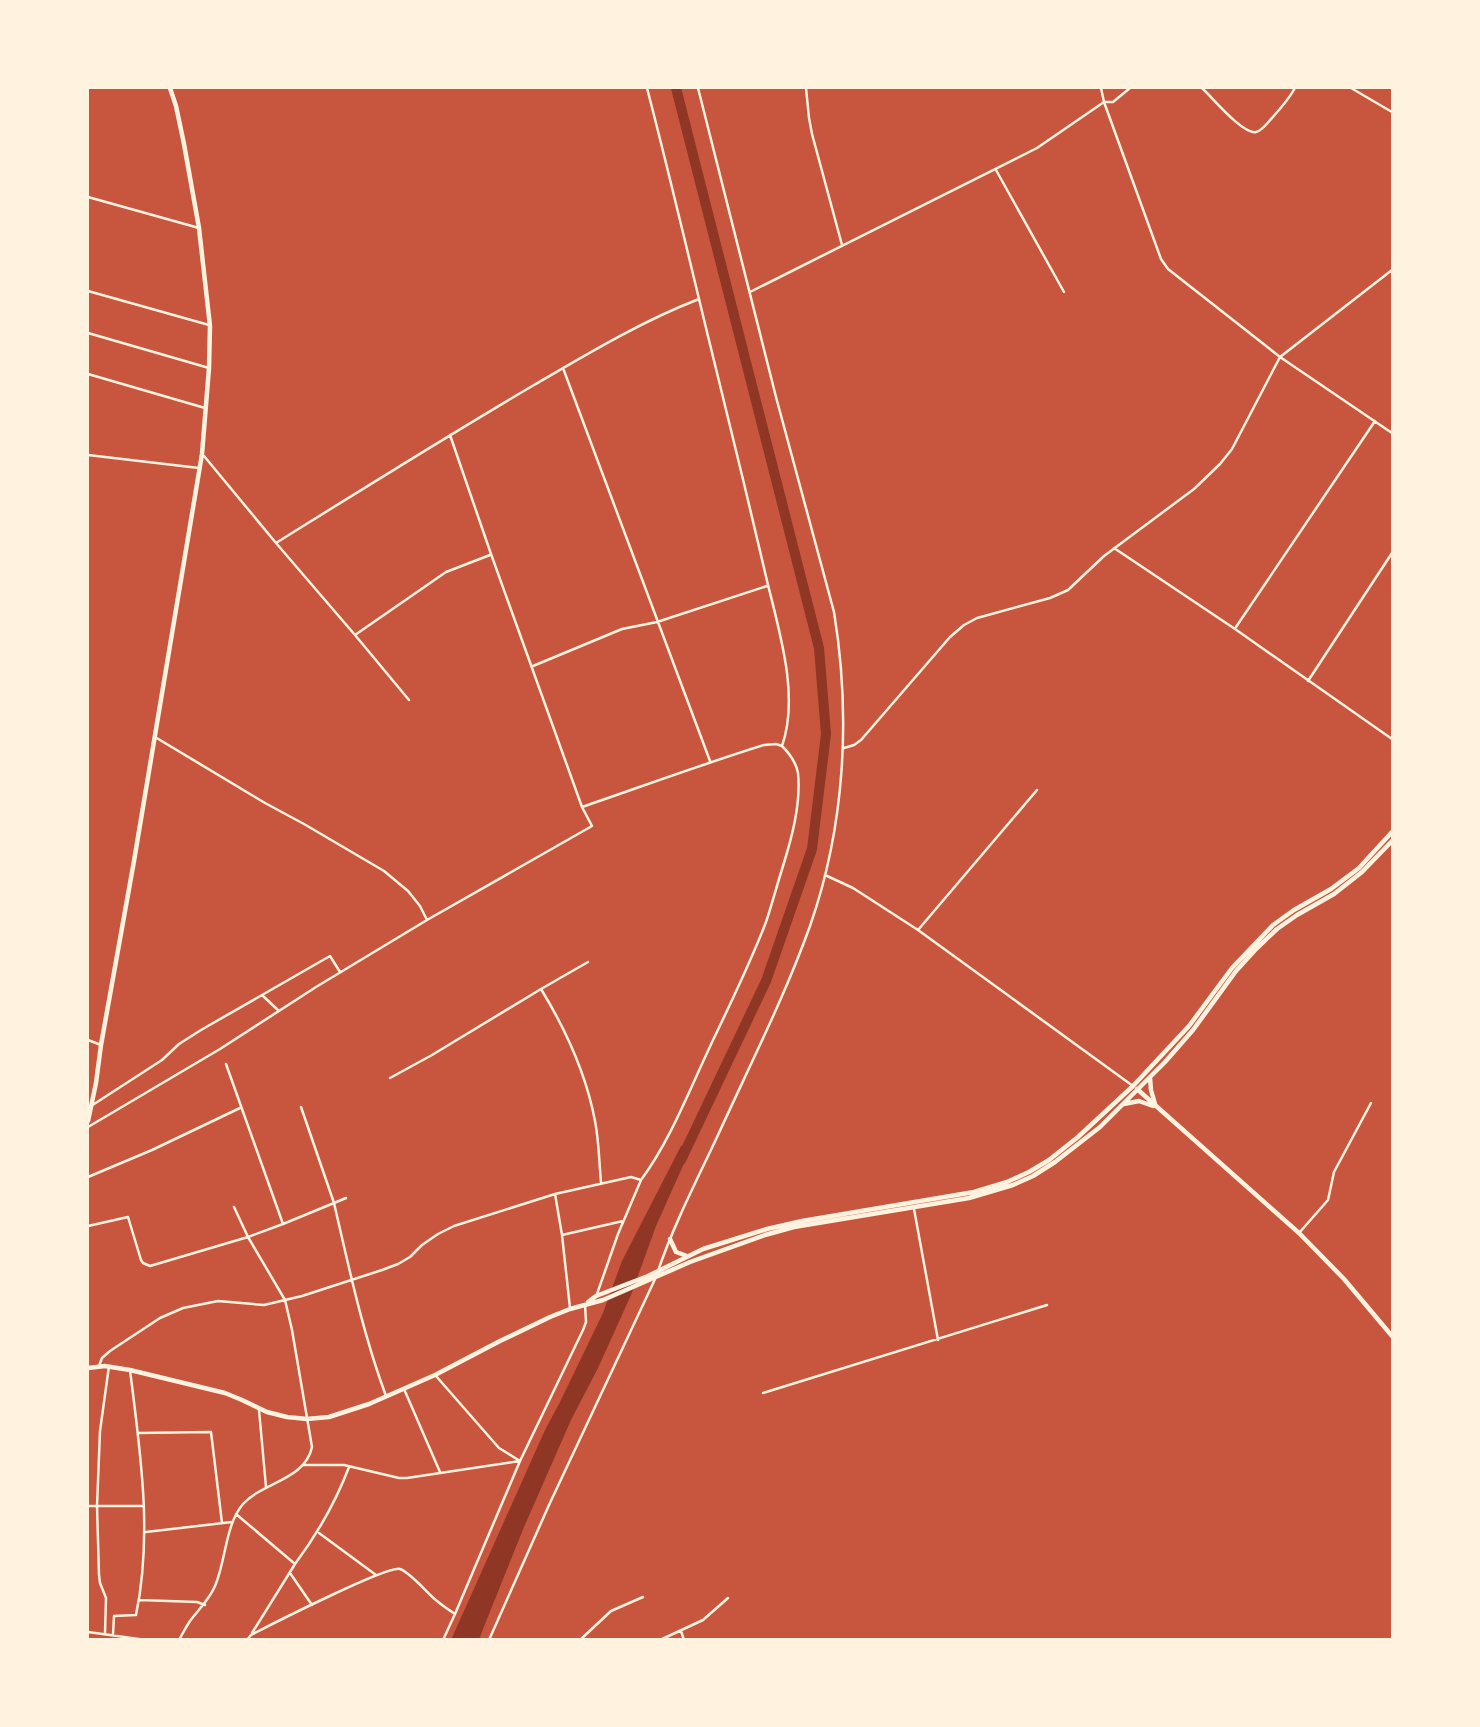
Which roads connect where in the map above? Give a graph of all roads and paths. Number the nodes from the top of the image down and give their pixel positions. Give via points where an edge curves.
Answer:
1 (170, 88) edge
2 (647, 88) edge
3 (698, 88) edge
4 (806, 88) edge
5 (1101, 88) edge
6 (1130, 88) edge
7 (1202, 88) edge
8 (1295, 88) edge
9 (1351, 88) edge
10 (1104, 102) junction
11 (1392, 112) edge
12 (995, 169) junction
13 (88, 197) edge
14 (199, 228) junction
15 (842, 245) junction
16 (1392, 270) edge
17 (88, 291) edge
18 (750, 292) junction
19 (1065, 292) dead end
20 (699, 299) junction
21 (210, 326) junction
22 (88, 333) edge
23 (1280, 357) junction
24 (209, 368) junction
25 (563, 368) junction
26 (88, 374) edge
27 (206, 409) junction
28 (1376, 421) junction
29 (1392, 433) edge
30 (450, 435) junction
31 (88, 454) edge
32 (202, 454) junction
33 (199, 468) junction
34 (276, 543) junction
35 (1114, 548) junction
36 (1392, 553) edge
37 (491, 554) junction
38 (768, 586) junction
39 (657, 622) junction
40 (1235, 629) junction
41 (355, 635) junction
42 (531, 666) junction
43 (1308, 681) junction
44 (409, 700) dead end
45 (155, 737) junction
46 (1392, 739) edge
47 (782, 746) junction
48 (844, 748) junction
49 (710, 761) junction
50 (1037, 790) dead end
51 (582, 807) junction
52 (1392, 832) edge
53 (1392, 841) edge
54 (824, 875) junction
55 (427, 920) junction
56 (918, 930) junction
57 (589, 962) dead end
58 (341, 972) junction
59 (541, 989) junction
60 (262, 995) junction
61 (279, 1011) junction
62 (88, 1040) edge
63 (101, 1045) junction
64 (226, 1064) dead end
65 (1150, 1077) junction
66 (390, 1078) dead end
67 (1136, 1088) junction
68 (1371, 1103) dead end
69 (1122, 1105) junction
70 (91, 1106) junction
71 (241, 1107) junction
72 (300, 1107) dead end
73 (1157, 1108) junction
74 (88, 1121) edge
75 (88, 1127) edge
76 (88, 1177) edge
77 (641, 1180) junction
78 (601, 1183) junction
79 (555, 1194) junction
80 (346, 1198) dead end
81 (334, 1203) junction
82 (913, 1205) junction
83 (234, 1207) dead end
84 (624, 1221) junction
85 (283, 1224) junction
86 (88, 1226) edge
87 (1299, 1233) junction
88 (562, 1235) junction
89 (248, 1237) junction
90 (670, 1239) junction
91 (688, 1256) junction
92 (658, 1270) junction
93 (655, 1278) junction
94 (647, 1279) junction
95 (352, 1280) junction
96 (596, 1296) junction
97 (603, 1296) junction
98 (285, 1300) junction
99 (585, 1304) junction
100 (1047, 1305) dead end
101 (570, 1309) junction
102 (1392, 1336) edge
103 (938, 1340) junction
104 (99, 1366) junction
105 (109, 1366) junction
106 (88, 1368) edge
107 (130, 1370) junction
108 (435, 1375) junction
109 (404, 1388) junction
110 (763, 1393) dead end
111 (386, 1397) junction
112 (259, 1408) junction
113 (307, 1419) junction
114 (138, 1433) junction
115 (520, 1461) junction
116 (303, 1465) junction
117 (349, 1466) junction
118 (441, 1474) junction
119 (266, 1487) junction
120 (88, 1506) edge
121 (97, 1506) junction
122 (144, 1506) junction
123 (236, 1514) junction
124 (232, 1522) junction
125 (222, 1523) junction
126 (146, 1532) junction
127 (318, 1532) junction
128 (295, 1564) junction
129 (290, 1573) junction
130 (376, 1576) junction
131 (643, 1597) dead end
132 (729, 1598) dead end
133 (139, 1600) junction
134 (205, 1605) junction
135 (312, 1605) junction
136 (455, 1614) junction
137 (681, 1631) junction
138 (88, 1632) edge
139 (105, 1633) junction
140 (113, 1634) junction
141 (251, 1635) junction
142 (120, 1637) edge
143 (146, 1640) edge
144 (179, 1640) edge
145 (247, 1640) edge
146 (443, 1640) edge
147 (489, 1640) edge
148 (580, 1640) edge
149 (660, 1640) edge
150 (684, 1640) edge

1 - 14 main road
2 - 20 street
3 - 18 street
4 - 15 street via 808,118
5 - 10 street
6 - 10 street via 1116,100
7 - 8 street via 1242,127 1256,132
9 - 11 street
10 - 12 street via 1037,148
10 - 23 street via 1165,265
12 - 15 street
12 - 19 street
13 - 14 street
14 - 21 main road
15 - 18 street
16 - 23 street
17 - 21 street
18 - 48 street via 834,612 844,698
20 - 25 street
20 - 38 street
21 - 24 main road
22 - 24 street
23 - 28 street
23 - 35 street via 1227,456 1194,489
24 - 27 main road
25 - 30 street
25 - 39 street
26 - 27 street
27 - 32 main road
28 - 29 street
28 - 40 street
30 - 34 street
30 - 37 street
31 - 33 street
32 - 33 main road
32 - 34 street
33 - 45 main road
34 - 41 street
35 - 40 street
35 - 48 street via 1060,595 964,625 861,740
36 - 43 street
37 - 41 street via 446,572
37 - 42 street
38 - 39 street
38 - 47 street via 789,700
39 - 42 street via 604,635
39 - 49 street
40 - 43 street
41 - 44 street
42 - 51 street
43 - 46 street
45 - 55 street via 384,871 408,891
45 - 63 main road
47 - 49 street via 764,745
47 - 77 street via 796,766 797,801 769,913 662,1148
48 - 54 street
49 - 51 street
50 - 56 street
51 - 55 street via 592,826
52 - 67 main road via 1359,868 1273,925 1232,968
53 - 65 main road via 1363,872 1287,922 1256,949
54 - 56 street
54 - 90 street via 788,981
55 - 58 street
56 - 67 street
57 - 59 street
58 - 60 street via 330,956
58 - 61 street
59 - 66 street
59 - 78 street via 587,1088 596,1124
60 - 61 street
60 - 70 street via 179,1044
61 - 75 street
62 - 63 street
63 - 70 main road
64 - 71 street
65 - 67 main road
65 - 73 main road
67 - 69 main road
67 - 73 main road
67 - 82 main road via 1029,1172 982,1190
68 - 87 street via 1334,1172 1328,1200
69 - 73 main road via 1139,1101
69 - 82 main road via 1081,1143 1026,1179 992,1193
70 - 74 main road
71 - 76 street
71 - 85 street
72 - 81 street
73 - 87 main road
77 - 78 street via 631,1177
77 - 84 street
78 - 79 street
79 - 88 street
79 - 95 street via 454,1226 405,1261
80 - 81 street
81 - 85 street
81 - 95 street
82 - 91 main road via 785,1224
82 - 93 main road via 781,1230
82 - 103 street
83 - 89 street
84 - 88 street
84 - 96 street
85 - 89 street
86 - 89 street via 128,1217 141,1260 150,1266
87 - 102 main road
88 - 101 street
89 - 98 street
90 - 91 main road via 676,1252
90 - 92 street
91 - 92 main road
92 - 93 street
92 - 94 main road
93 - 94 main road
93 - 147 street
94 - 97 main road
95 - 98 street
95 - 111 street
96 - 97 main road
96 - 99 main road
97 - 99 main road
98 - 104 street via 256,1305 212,1302 174,1311 103,1356
98 - 113 street
99 - 101 main road
99 - 115 street via 585,1325
100 - 103 street
101 - 108 main road
103 - 110 street
104 - 105 main road
104 - 106 main road
105 - 107 main road
105 - 121 street
107 - 112 main road via 225,1393
107 - 114 street
108 - 109 main road
108 - 115 street via 499,1448
109 - 111 main road
109 - 118 street
111 - 113 main road via 337,1415
112 - 113 main road
112 - 119 street
113 - 116 street via 312,1447
114 - 122 street
114 - 125 street via 211,1432
115 - 118 street
115 - 136 street
116 - 117 street
116 - 119 street
117 - 118 street via 399,1478
117 - 127 street
119 - 123 street
120 - 121 street
121 - 122 street
121 - 139 street
122 - 126 street
123 - 124 street
123 - 128 street
124 - 125 street
124 - 134 street via 220,1573
125 - 126 street
126 - 133 street
127 - 128 street
127 - 130 street
128 - 129 street
129 - 135 street
129 - 141 street
130 - 135 street
130 - 136 street via 401,1569
131 - 148 street via 611,1611
132 - 137 street
133 - 134 street
133 - 140 street via 136,1615 114,1616
134 - 144 street
135 - 141 street
136 - 146 street
137 - 149 street
137 - 150 street
138 - 139 street
139 - 140 street
140 - 142 street
141 - 145 street
142 - 143 street

